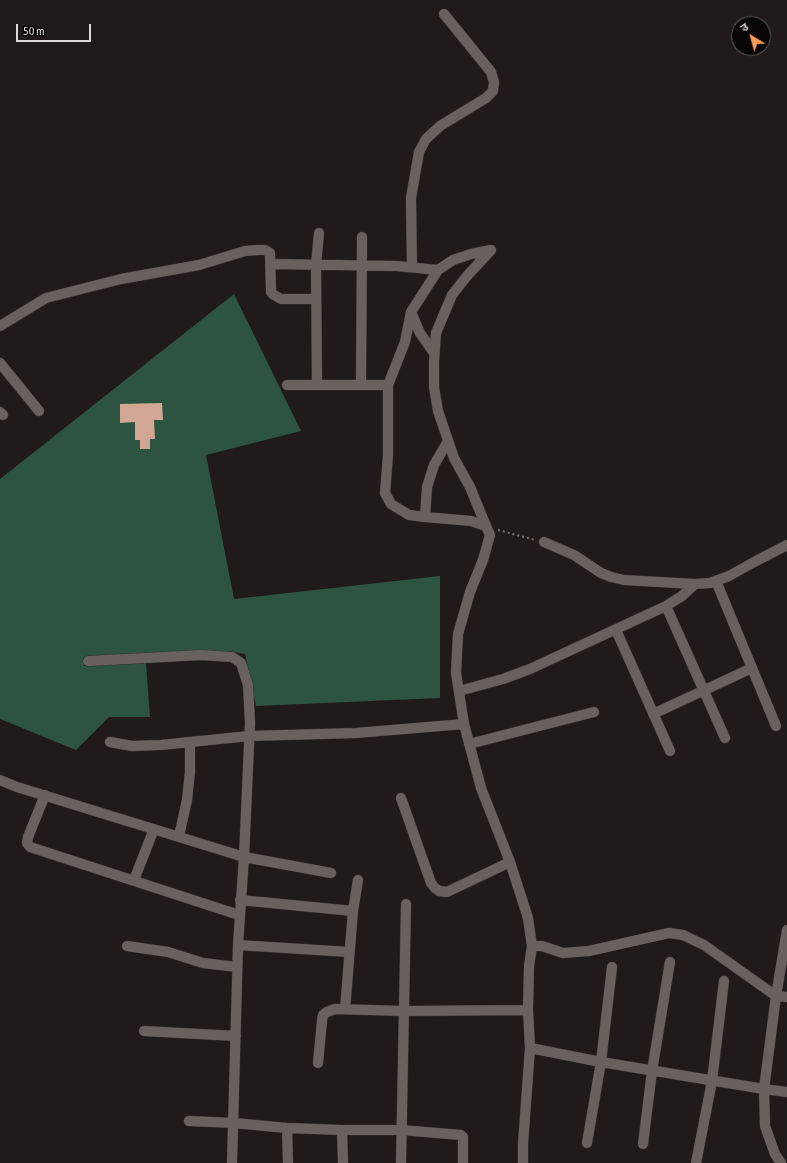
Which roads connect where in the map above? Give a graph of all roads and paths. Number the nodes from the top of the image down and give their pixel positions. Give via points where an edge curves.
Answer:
1 (444, 14) dead end
2 (318, 233) dead end
3 (362, 237) dead end
4 (271, 264) junction
5 (316, 265) junction
6 (362, 265) junction
7 (412, 267) junction
8 (438, 270) junction
9 (316, 299) junction
10 (411, 312) junction
11 (0, 326) edge
12 (434, 353) junction
13 (0, 364) edge
14 (287, 385) dead end
15 (317, 385) junction
16 (361, 385) junction
17 (388, 385) junction
18 (39, 411) dead end
19 (448, 441) junction
20 (425, 517) junction
21 (486, 526) junction
22 (544, 542) joint
23 (787, 546) edge
24 (716, 581) junction
25 (695, 584) junction
26 (666, 606) junction
27 (616, 630) junction
28 (88, 661) dead end
29 (752, 668) junction
30 (705, 690) junction
31 (459, 692) junction
32 (594, 712) dead end
33 (653, 714) junction
34 (464, 724) junction
35 (776, 726) dead end
36 (249, 736) junction
37 (726, 738) dead end
38 (110, 742) dead end
39 (190, 742) junction
40 (469, 744) junction
41 (670, 751) dead end
42 (0, 780) edge
43 (44, 795) junction
44 (401, 798) dead end
45 (154, 829) junction
46 (179, 836) junction
47 (244, 856) junction
48 (510, 862) junction
49 (331, 873) dead end
50 (134, 880) junction
51 (358, 880) dead end
52 (240, 900) junction
53 (406, 904) dead end
54 (353, 911) junction
55 (239, 915) junction
56 (787, 930) edge
57 (238, 945) junction
58 (127, 946) dead end
59 (532, 946) junction
60 (349, 952) junction
61 (670, 962) dead end
62 (237, 967) junction
63 (612, 967) dead end
64 (724, 981) dead end
65 (776, 996) junction
66 (787, 997) edge
67 (345, 1009) junction
68 (528, 1010) junction
69 (404, 1011) junction
70 (144, 1031) dead end
71 (236, 1036) junction
72 (530, 1048) junction
73 (601, 1062) junction
74 (318, 1063) dead end
75 (652, 1070) junction
76 (712, 1081) junction
77 (764, 1090) junction
78 (787, 1092) edge
79 (189, 1121) dead end
80 (234, 1122) junction
81 (287, 1128) junction
82 (342, 1130) junction
83 (401, 1130) junction
84 (587, 1143) dead end
85 (643, 1144) dead end
86 (232, 1163) edge
87 (288, 1163) edge
88 (343, 1163) edge
89 (401, 1163) edge
90 (463, 1163) edge
91 (523, 1163) edge
92 (696, 1163) edge
93 (781, 1163) edge

1 - 7 street via 491,72 493,91 440,126 426,139 419,152 411,198
2 - 5 street
3 - 6 street
4 - 5 street
4 - 9 street via 271,292 274,295 281,299
4 - 11 street via 270,253 265,250 245,251 198,265 121,279 46,298
5 - 6 street
5 - 9 street
6 - 7 street
6 - 16 street
7 - 8 street
8 - 10 street
8 - 12 street via 453,260 491,250 452,295 436,333
9 - 15 street
10 - 12 street via 420,333
10 - 17 street via 405,342
12 - 19 street via 434,387
13 - 18 street
14 - 15 street
15 - 16 street
16 - 17 street
17 - 20 street via 385,494 391,504 400,511
19 - 20 street via 434,465 427,487
19 - 21 street
20 - 21 street via 471,521
21 - 22 path
21 - 31 street via 490,535 484,560 470,592 458,634 456,673
22 - 25 street via 574,555 611,577
23 - 24 street
24 - 25 street
24 - 29 street
25 - 26 street
26 - 27 street
26 - 30 street
27 - 31 street via 530,669
27 - 33 street
28 - 36 street via 201,655 232,657 241,663 248,685
29 - 30 street
29 - 35 street
30 - 33 street
30 - 37 street
31 - 34 street
32 - 40 street
33 - 41 street
34 - 36 street via 356,733
34 - 40 street
36 - 39 street
36 - 47 street
38 - 39 street via 132,746
39 - 46 street via 187,800
40 - 48 street via 481,788
42 - 43 street
43 - 45 street
43 - 50 street via 28,837 27,843 30,847
44 - 48 street via 431,883 439,891 447,892
45 - 46 street
45 - 50 street
46 - 47 street
47 - 49 street
47 - 52 street
48 - 59 street via 528,918
50 - 55 street
51 - 54 street
52 - 54 street
52 - 55 street
53 - 69 street
54 - 60 street
55 - 57 street
56 - 65 street
57 - 60 street
57 - 62 street
58 - 62 street via 168,952 203,963
59 - 65 street via 542,946 563,953 589,951 669,933 683,935 704,945
59 - 68 street
60 - 67 street
61 - 75 street
62 - 71 street
63 - 73 street
64 - 76 street
65 - 66 street
65 - 77 street
67 - 69 street
67 - 74 street via 335,1009 323,1015
68 - 69 street
68 - 72 street
69 - 83 street
70 - 71 street
71 - 80 street
72 - 73 street
72 - 91 street
73 - 75 street
73 - 84 street
75 - 76 street
75 - 85 street
76 - 77 street
76 - 92 street
77 - 78 street
77 - 93 street via 765,1126
79 - 80 street
80 - 81 street
80 - 86 street
81 - 82 street
81 - 87 street
82 - 83 street
82 - 88 street
83 - 89 street
83 - 90 street via 461,1135

